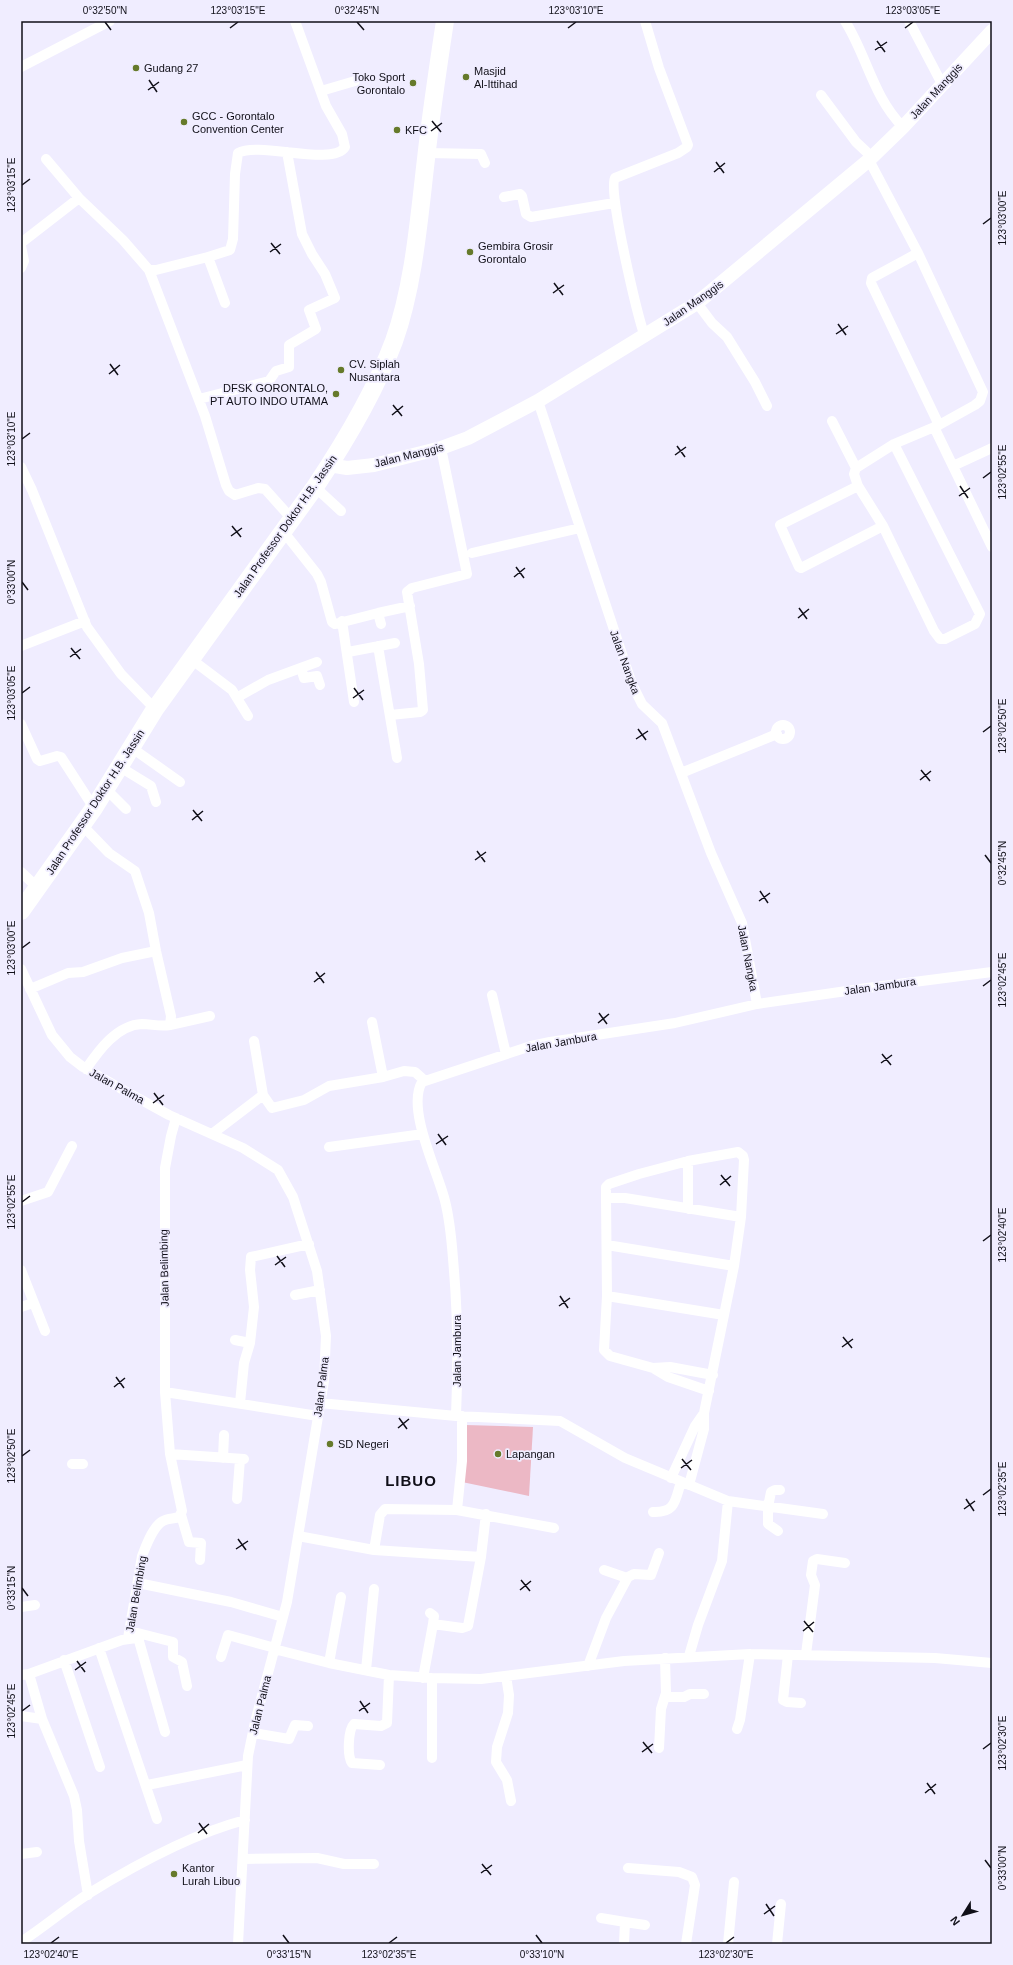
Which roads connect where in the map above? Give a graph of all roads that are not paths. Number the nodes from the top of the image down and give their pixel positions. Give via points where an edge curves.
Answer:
1 (110, 21) edge
2 (295, 21) edge
3 (445, 21) edge
4 (645, 21) edge
5 (845, 21) edge
6 (909, 21) edge
7 (992, 31) edge
8 (21, 68) edge
9 (355, 81) dead end
10 (942, 84) junction
11 (321, 91) junction
12 (821, 95) dead end
13 (903, 127) junction
14 (287, 152) junction
15 (427, 153) junction
16 (46, 159) dead end
17 (871, 159) junction
18 (485, 163) dead end
19 (504, 197) dead end
20 (80, 198) junction
21 (614, 203) junction
22 (21, 243) edge
23 (21, 246) edge
24 (918, 253) junction
25 (208, 258) junction
26 (21, 268) edge
27 (150, 270) junction
28 (225, 303) dead end
29 (697, 303) junction
30 (645, 336) junction
31 (199, 399) junction
32 (538, 401) junction
33 (767, 406) dead end
34 (832, 421) dead end
35 (936, 426) junction
36 (894, 444) junction
37 (441, 448) junction
38 (992, 448) edge
39 (329, 465) junction
40 (953, 466) junction
41 (21, 467) edge
42 (856, 468) junction
43 (858, 486) junction
44 (315, 487) junction
45 (341, 511) dead end
46 (287, 525) junction
47 (883, 526) junction
48 (580, 528) junction
49 (992, 547) edge
50 (472, 554) dead end
51 (410, 606) junction
52 (378, 613) junction
53 (85, 621) junction
54 (342, 621) junction
55 (381, 624) dead end
56 (395, 643) dead end
57 (21, 646) edge
58 (378, 646) junction
59 (348, 652) junction
60 (191, 659) junction
61 (317, 662) dead end
62 (301, 668) junction
63 (320, 685) dead end
64 (238, 697) junction
65 (354, 702) dead end
66 (155, 709) junction
67 (390, 715) junction
68 (248, 716) dead end
69 (21, 724) edge
70 (777, 734) dead end
71 (132, 748) junction
72 (397, 758) dead end
73 (120, 767) junction
74 (681, 773) junction
75 (180, 782) dead end
76 (106, 789) junction
77 (156, 802) dead end
78 (94, 808) junction
79 (126, 809) dead end
80 (82, 825) junction
81 (21, 872) edge
82 (38, 888) junction
83 (21, 911) edge
84 (156, 951) junction
85 (21, 969) edge
86 (992, 972) edge
87 (30, 989) junction
88 (492, 995) dead end
89 (758, 1004) junction
90 (210, 1016) dead end
91 (372, 1022) dead end
92 (170, 1025) junction
93 (254, 1041) dead end
94 (506, 1054) junction
95 (86, 1069) junction
96 (383, 1077) junction
97 (424, 1080) junction
98 (263, 1096) junction
99 (176, 1118) junction
100 (212, 1134) junction
101 (423, 1134) junction
102 (72, 1146) dead end
103 (329, 1147) dead end
104 (688, 1161) junction
105 (606, 1198) junction
106 (21, 1201) edge
107 (688, 1209) junction
108 (741, 1217) junction
109 (309, 1244) junction
110 (607, 1245) junction
111 (734, 1266) junction
112 (21, 1270) edge
113 (320, 1290) junction
114 (295, 1295) dead end
115 (606, 1296) junction
116 (33, 1303) junction
117 (21, 1307) edge
118 (724, 1315) junction
119 (45, 1331) dead end
120 (235, 1340) dead end
121 (250, 1343) junction
122 (654, 1368) junction
123 (697, 1372) junction
124 (713, 1375) junction
125 (694, 1385) junction
126 (709, 1391) junction
127 (165, 1392) junction
128 (240, 1403) junction
129 (320, 1403) junction
130 (704, 1413) junction
131 (318, 1416) junction
132 (459, 1416) junction
133 (224, 1435) dead end
134 (170, 1454) junction
135 (223, 1458) junction
136 (72, 1464) dead end
137 (83, 1464) dead end
138 (671, 1478) junction
139 (685, 1484) junction
140 (780, 1490) dead end
141 (237, 1499) dead end
142 (728, 1501) junction
143 (768, 1507) junction
144 (457, 1510) junction
145 (653, 1512) dead end
146 (486, 1514) junction
147 (823, 1514) dead end
148 (181, 1515) junction
149 (554, 1528) dead end
150 (778, 1532) dead end
151 (298, 1536) junction
152 (374, 1550) junction
153 (659, 1554) dead end
154 (481, 1557) junction
155 (200, 1560) dead end
156 (845, 1563) dead end
157 (604, 1570) dead end
158 (627, 1578) junction
159 (138, 1583) junction
160 (374, 1589) dead end
161 (341, 1597) dead end
162 (35, 1604) dead end
163 (21, 1607) edge
164 (430, 1613) dead end
165 (283, 1617) junction
166 (433, 1624) junction
167 (129, 1635) junction
168 (99, 1648) junction
169 (275, 1648) junction
170 (750, 1654) junction
171 (806, 1654) junction
172 (788, 1655) junction
173 (689, 1656) junction
174 (221, 1658) dead end
175 (665, 1658) junction
176 (64, 1660) junction
177 (329, 1663) junction
178 (992, 1663) edge
179 (588, 1666) junction
180 (366, 1670) junction
181 (25, 1674) edge
182 (390, 1675) junction
183 (506, 1676) junction
184 (428, 1678) junction
185 (187, 1686) dead end
186 (704, 1694) dead end
187 (666, 1697) junction
188 (801, 1704) dead end
189 (21, 1716) edge
190 (42, 1720) junction
191 (308, 1726) dead end
192 (737, 1729) dead end
193 (165, 1732) dead end
194 (252, 1733) junction
195 (659, 1748) dead end
196 (432, 1758) dead end
197 (380, 1765) dead end
198 (247, 1766) junction
199 (100, 1767) dead end
200 (147, 1785) junction
201 (512, 1801) dead end
202 (157, 1819) dead end
203 (245, 1820) junction
204 (37, 1852) dead end
205 (21, 1854) edge
206 (244, 1859) junction
207 (374, 1864) dead end
208 (628, 1868) dead end
209 (734, 1882) dead end
210 (88, 1895) junction
211 (781, 1904) dead end
212 (602, 1918) dead end
213 (625, 1922) junction
214 (645, 1925) dead end
215 (21, 1942) edge
216 (238, 1944) edge
217 (624, 1944) edge
218 (686, 1944) edge
219 (728, 1944) edge
220 (777, 1944) edge

1 - 8 street
2 - 11 street
3 - 15 highway, Jalan Professor Doktor H.B. Jassin
4 - 21 street via 659,68 688,145 678,152 615,178
5 - 13 street via 863,55 880,97
6 - 10 street
7 - 10 street, Jalan Manggis
9 - 11 street
10 - 13 street, Jalan Manggis
11 - 14 street via 346,147 333,154
12 - 17 street
13 - 17 street, Jalan Manggis
14 - 25 street via 242,150 238,153 232,246 226,252
14 - 31 street via 302,234 325,274 335,298 309,310 316,329 289,345 289,367 276,371 269,381
15 - 18 street via 481,154
15 - 39 highway, Jalan Professor Doktor H.B. Jassin via 406,301 396,335 376,381
16 - 20 street
17 - 24 street
17 - 29 street, Jalan Manggis
19 - 21 street via 520,194 526,214 531,217
20 - 22 street
20 - 27 street
21 - 30 street via 638,318
23 - 26 street via 24,261
24 - 35 street via 983,392 980,401
24 - 35 street via 872,278 871,283
25 - 27 street
25 - 28 street
27 - 31 street
29 - 30 street, Jalan Manggis
29 - 33 street via 727,337
30 - 32 street, Jalan Manggis
31 - 46 street via 229,491 236,495 256,488 265,489
32 - 37 street, Jalan Manggis via 468,438
32 - 48 street, Jalan Nangka
34 - 42 street
35 - 36 street
35 - 40 street
36 - 42 street
36 - 47 street via 980,614 975,624 945,639 937,636
37 - 39 street, Jalan Manggis via 358,468
37 - 51 street via 467,574 408,590
38 - 40 street
39 - 44 highway, Jalan Professor Doktor H.B. Jassin
40 - 49 street
41 - 53 street
42 - 43 street via 854,474
43 - 47 street
43 - 47 street via 780,526 799,567
44 - 45 street
44 - 46 highway, Jalan Professor Doktor H.B. Jassin
46 - 54 street via 322,582 332,622 335,624
46 - 60 highway, Jalan Professor Doktor H.B. Jassin
48 - 50 street
48 - 74 street, Jalan Nangka via 632,684 642,704 662,723
51 - 52 street
51 - 67 street via 423,710
52 - 54 street
52 - 55 street
53 - 57 street
53 - 66 street via 121,674
54 - 59 street
56 - 58 street
58 - 59 street
58 - 67 street
59 - 65 street
60 - 64 street
60 - 66 highway, Jalan Professor Doktor H.B. Jassin
61 - 62 street
62 - 63 street via 304,678 317,676
62 - 64 street via 268,680
64 - 68 street
66 - 71 highway, Jalan Professor Doktor H.B. Jassin
67 - 72 street
69 - 78 street via 37,759 40,761 62,757
70 - 74 street
71 - 73 highway, Jalan Professor Doktor H.B. Jassin
71 - 75 street
73 - 76 highway, Jalan Professor Doktor H.B. Jassin
73 - 77 street via 151,786
74 - 89 street, Jalan Nangka via 742,923
76 - 78 highway, Jalan Professor Doktor H.B. Jassin
76 - 79 street
78 - 80 highway, Jalan Professor Doktor H.B. Jassin
80 - 82 highway, Jalan Professor Doktor H.B. Jassin
80 - 84 street via 109,853 135,871 149,914
81 - 82 street
82 - 83 highway, Jalan Professor Doktor H.B. Jassin
84 - 87 street via 122,958 83,972 68,973
84 - 92 street via 168,1000
85 - 87 street, Jalan Palma
86 - 89 street, Jalan Jambura
87 - 95 street, Jalan Palma via 52,1035 70,1057
88 - 94 street
89 - 94 street, Jalan Jambura via 675,1022 531,1046
90 - 92 street
91 - 96 street
92 - 95 street via 142,1024 122,1029
93 - 98 street
94 - 97 street, Jalan Jambura
95 - 99 street, Jalan Palma
96 - 97 street via 408,1071 415,1072
96 - 98 street via 329,1086 304,1100 277,1107 270,1106
97 - 101 street, Jalan Jambura via 420,1086 418,1100
98 - 100 street
99 - 100 street, Jalan Palma
99 - 127 street, Jalan Belimbing via 165,1168
100 - 109 street, Jalan Palma via 243,1148 278,1170 293,1197
101 - 103 street
101 - 132 street, Jalan Jambura via 445,1200 451,1232 458,1342
102 - 106 street via 48,1192
104 - 105 street via 609,1184 606,1187
104 - 107 street
104 - 108 street via 740,1153 744,1160
105 - 107 street via 625,1198
105 - 110 street
107 - 108 street
108 - 111 street
109 - 113 street, Jalan Palma
109 - 121 street via 251,1257 254,1307
110 - 111 street
110 - 115 street
111 - 118 street
112 - 116 street
113 - 114 street
113 - 129 street, Jalan Palma via 326,1336 324,1381
115 - 118 street
115 - 122 street via 604,1350 610,1356
116 - 117 street
116 - 119 street
118 - 124 street
120 - 121 street
121 - 128 street via 244,1363
122 - 123 street via 670,1366
122 - 125 street via 668,1377
123 - 124 street
123 - 125 street
124 - 126 street
125 - 126 street
126 - 130 street
127 - 128 street
127 - 134 street, Jalan Belimbing
128 - 131 street
129 - 131 street, Jalan Palma
129 - 132 street
130 - 138 street via 695,1426
130 - 139 street via 704,1429
131 - 151 street, Jalan Palma
132 - 138 street via 560,1421 625,1458
132 - 144 street, Jalan Jambura via 462,1461
133 - 135 street
134 - 135 street
134 - 148 street, Jalan Belimbing
135 - 141 street via 242,1459
136 - 137 street
138 - 139 street
139 - 142 street
139 - 145 street via 670,1509 666,1512
140 - 143 street via 771,1492
142 - 143 street
142 - 173 street via 722,1561
143 - 147 street
143 - 150 street via 768,1524
144 - 146 street
144 - 152 street via 385,1508 380,1515
146 - 149 street
146 - 154 street
148 - 155 street via 189,1542 201,1543
148 - 159 street, Jalan Belimbing via 158,1524 142,1556
151 - 152 street
151 - 165 street, Jalan Palma
152 - 154 street
153 - 158 street via 651,1575 630,1575
154 - 166 street via 468,1626 462,1628
156 - 171 street via 817,1559 813,1561 811,1575 815,1585
157 - 158 street
158 - 179 street via 606,1618
159 - 165 street via 231,1602
159 - 167 street, Jalan Belimbing
160 - 180 street
161 - 177 street
162 - 163 street
164 - 166 street via 434,1616
165 - 169 street, Jalan Palma
166 - 184 street
167 - 168 street, Jalan Belimbing
167 - 185 street via 173,1642 173,1657 182,1662
167 - 193 street via 138,1641
168 - 176 street, Jalan Belimbing
168 - 200 street
169 - 174 street via 228,1635
169 - 177 street
169 - 194 street, Jalan Palma
170 - 172 street
170 - 173 street
170 - 192 street
171 - 172 street
171 - 178 street via 935,1658
172 - 188 street via 783,1700
173 - 175 street
175 - 179 street
175 - 187 street
176 - 181 street, Jalan Belimbing
176 - 199 street
177 - 180 street
179 - 183 street
180 - 182 street
181 - 190 street, Jalan Belimbing
182 - 184 street
182 - 197 street via 386,1723 381,1726 354,1724 351,1729 349,1752 352,1763
183 - 184 street via 481,1679
183 - 201 street via 508,1713 497,1747 496,1762 508,1780
184 - 196 street
186 - 187 street
187 - 195 street via 661,1709
189 - 190 street
190 - 210 street, Jalan Belimbing via 74,1796
191 - 194 street via 295,1725 289,1739
194 - 198 street, Jalan Palma
198 - 200 street
198 - 203 street, Jalan Palma
200 - 202 street
203 - 206 street, Jalan Palma
203 - 210 street via 204,1833
204 - 205 street
206 - 207 street via 317,1858 344,1864
206 - 216 street, Jalan Palma
208 - 218 street via 679,1872 692,1877 695,1885
209 - 219 street
210 - 215 street
211 - 220 street
212 - 213 street
213 - 214 street
213 - 217 street

